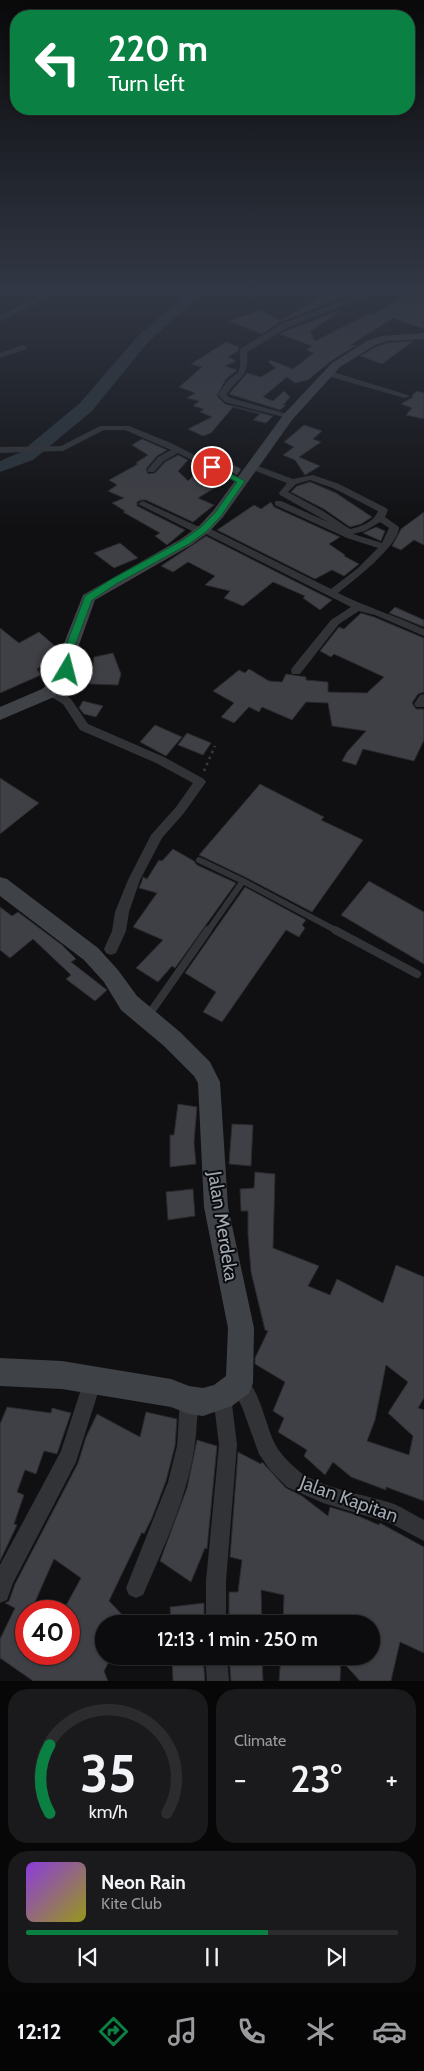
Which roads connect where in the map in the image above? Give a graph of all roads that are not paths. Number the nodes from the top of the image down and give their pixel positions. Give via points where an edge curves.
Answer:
1 (243, 370) edge
2 (330, 370) edge
3 (328, 373) junction
4 (407, 396) dead end
5 (288, 417) junction
6 (0, 450) edge
7 (177, 450) junction
8 (253, 468) junction
9 (151, 470) dead end
10 (241, 481) junction
11 (293, 482) junction
12 (278, 503) dead end
13 (142, 504) dead end
14 (380, 518) junction
15 (204, 529) junction
16 (385, 547) junction
17 (330, 594) junction
18 (358, 607) junction
19 (424, 633) edge
20 (296, 671) dead end
21 (48, 693) junction
22 (0, 714) edge
23 (199, 860) dead end
24 (243, 881) junction
25 (0, 885) edge
26 (111, 949) dead end
27 (418, 974) dead end
28 (147, 1017) junction
29 (0, 1372) edge
30 (93, 1380) junction
31 (231, 1389) junction
32 (189, 1400) junction
33 (424, 1531) edge
34 (136, 1588) dead end
35 (0, 1593) edge
36 (216, 1615) edge
37 (217, 1665) edge
38 (218, 1681) edge

1 - 5 street via 222,395 228,400
2 - 3 street
3 - 4 street
3 - 5 street
5 - 8 street
6 - 7 street via 63,448 103,428 113,427 126,428
7 - 9 street via 161,459
7 - 10 street
8 - 10 street
8 - 11 street
10 - 15 street
11 - 14 street via 310,477 331,484 383,510
11 - 14 street via 283,493 348,532 362,529
12 - 16 street via 350,536
13 - 15 street via 195,529
14 - 16 street via 394,527
15 - 17 street
15 - 21 street via 88,598 67,656 67,670
16 - 17 street
17 - 18 street
18 - 19 street
18 - 20 street via 335,622
21 - 22 street
21 - 26 street via 57,694 71,705 84,727 160,760 200,782 157,835 134,880
23 - 24 lane
24 - 27 lane
24 - 28 lane
25 - 28 street, Jalan Merdeka via 91,954 129,1003
28 - 31 street, Jalan Merdeka via 202,1069 209,1082 216,1207 241,1328
29 - 30 street
30 - 32 street via 171,1393
30 - 35 street via 69,1455 2,1580
31 - 32 street via 203,1402
31 - 33 street, Jalan Kapitan via 250,1402 266,1447 276,1463 294,1480 323,1493 394,1514
31 - 36 street
32 - 34 street via 182,1465
37 - 38 street

